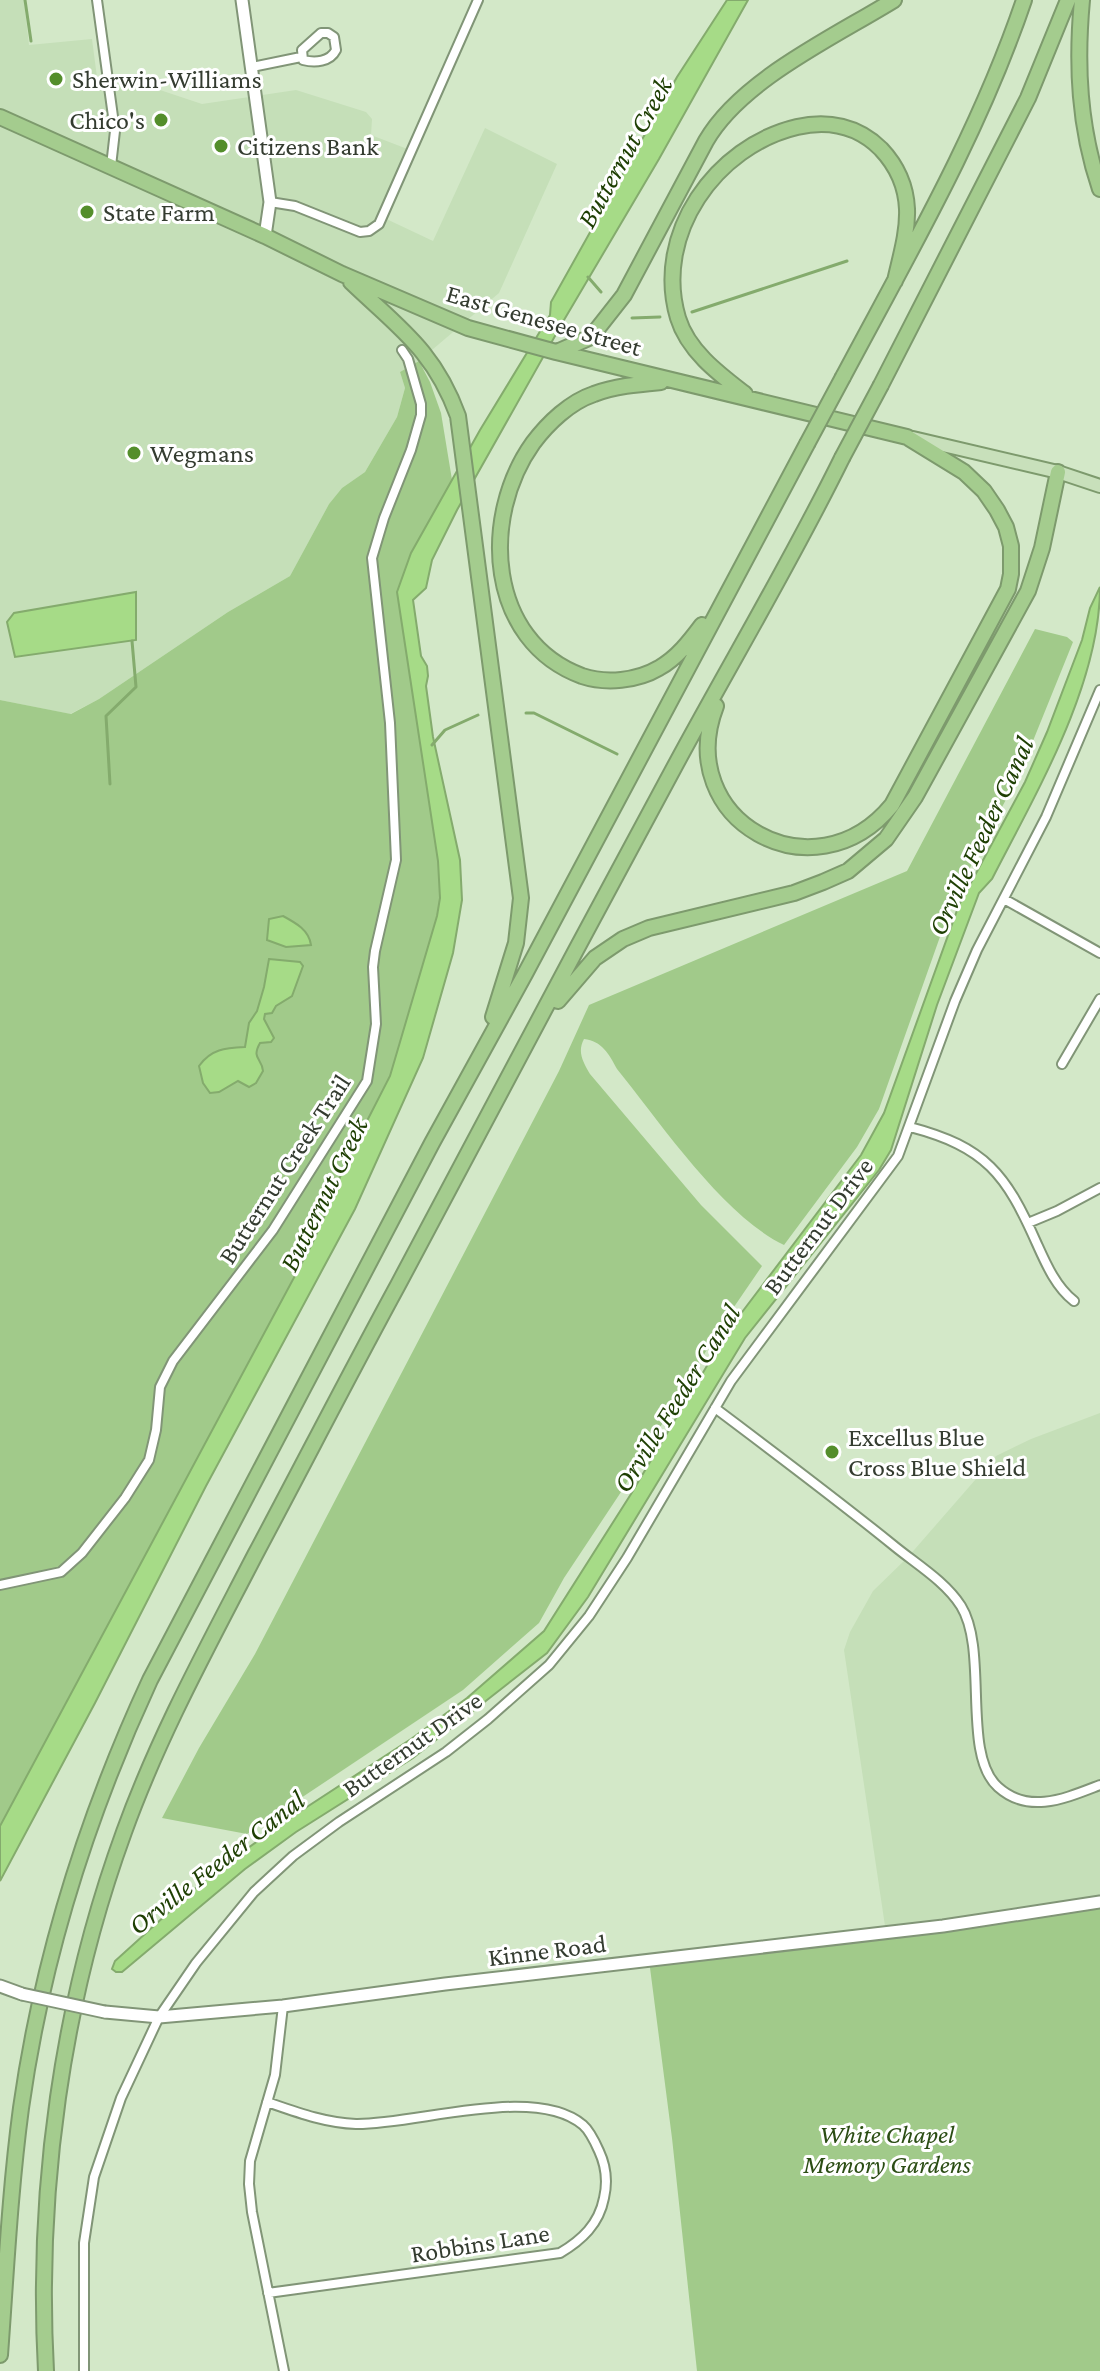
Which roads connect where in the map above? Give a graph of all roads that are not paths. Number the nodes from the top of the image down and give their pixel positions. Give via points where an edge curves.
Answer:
1 (97, 0) edge
2 (242, 0) edge
3 (478, 0) edge
4 (894, 0) edge
5 (1024, 0) edge
6 (1068, 0) edge
7 (1082, 0) edge
8 (301, 57) junction
9 (252, 67) junction
10 (0, 117) edge
11 (111, 166) junction
12 (1100, 189) edge
13 (270, 202) junction
14 (265, 236) junction
15 (342, 274) junction
16 (895, 281) junction
17 (402, 350) dead end
18 (556, 352) junction
19 (674, 380) junction
20 (749, 397) junction
21 (907, 437) junction
22 (1058, 472) junction
23 (1100, 477) edge
24 (1100, 486) edge
25 (723, 600) junction
26 (735, 657) junction
27 (1100, 690) edge
28 (1004, 899) junction
29 (1100, 953) edge
30 (1100, 999) edge
31 (538, 1026) junction
32 (482, 1051) junction
33 (1062, 1064) dead end
34 (910, 1127) junction
35 (1100, 1188) edge
36 (1028, 1223) junction
37 (1074, 1301) dead end
38 (715, 1408) junction
39 (0, 1585) edge
40 (1100, 1785) edge
41 (1100, 1902) edge
42 (0, 1987) edge
43 (283, 2006) junction
44 (159, 2017) junction
45 (267, 2102) junction
46 (268, 2293) junction
47 (0, 2355) edge
48 (46, 2371) edge
49 (84, 2371) edge
50 (284, 2371) edge

1 - 11 street via 115,131
2 - 9 street
3 - 13 street via 379,224 360,232 295,206
4 - 18 highway via 769,76 733,105 710,133 624,295 591,337
5 - 16 highway via 974,129
6 - 26 highway, bridge via 1028,98
7 - 12 highway via 1078,81 1084,133
8 - 8 street via 310,62 333,55 334,37 316,36
8 - 9 street
9 - 13 street
10 - 11 highway, East Genesee Street
11 - 14 highway, East Genesee Street
13 - 14 street
14 - 15 highway, East Genesee Street
15 - 18 highway, East Genesee Street via 468,328
15 - 32 highway via 434,365 462,437 521,898 512,962
16 - 20 highway via 907,225 904,186 872,141 827,123 803,126 758,140 727,162 688,214 677,246 673,293 678,319 691,343 718,374
16 - 25 highway, bridge
17 - 39 street, Butternut Creek Trail via 421,415 372,558 390,723 396,860 375,951 376,1024 367,1081 273,1230 173,1361 160,1387 149,1460 125,1498 61,1572
18 - 19 highway, East Genesee Street
19 - 20 highway, East Genesee Street
19 - 25 highway via 595,393 557,417 537,438 522,458 505,500 500,557 504,584 521,627 545,657 563,669 610,681 662,667
20 - 21 highway, East Genesee Street
21 - 22 main road, East Genesee Street
21 - 26 highway via 964,472 984,491 1006,527 1011,574 997,612 900,791 867,830 832,845 797,848 753,832 729,810 711,778 707,737
22 - 23 main road, East Genesee Street
22 - 24 main road, East Genesee Street
22 - 31 highway via 1028,591 915,797 886,839 848,871 823,882 623,939 585,969
25 - 32 highway
26 - 31 highway
27 - 28 street, Butternut Drive
28 - 29 street
28 - 34 street, Butternut Drive via 955,1001
30 - 33 street
31 - 48 highway via 186,1686 124,1832 81,1976 59,2097 44,2279
32 - 47 highway via 157,1666 102,1793 68,1892 35,2024 21,2106
34 - 36 street via 963,1145 980,1157 996,1172
34 - 38 street, Butternut Drive via 888,1171 760,1339
35 - 36 street
36 - 37 street via 1061,1289
38 - 40 street via 893,1545 960,1605 973,1630 981,1750 997,1786 1031,1803
38 - 44 street, Butternut Drive via 627,1558 549,1665 446,1752 293,1856 222,1930
41 - 43 street, Kinne Road
42 - 44 street, Kinne Road, bridge via 105,2012
43 - 44 street, Kinne Road
43 - 45 street
44 - 49 street, Butternut Drive via 121,2098 94,2177 84,2243
45 - 46 street via 249,2184
45 - 46 street, Robbins Lane via 333,2122 359,2124 498,2108 548,2108 583,2125 595,2141 607,2178 599,2216 588,2232 560,2253
46 - 50 street

